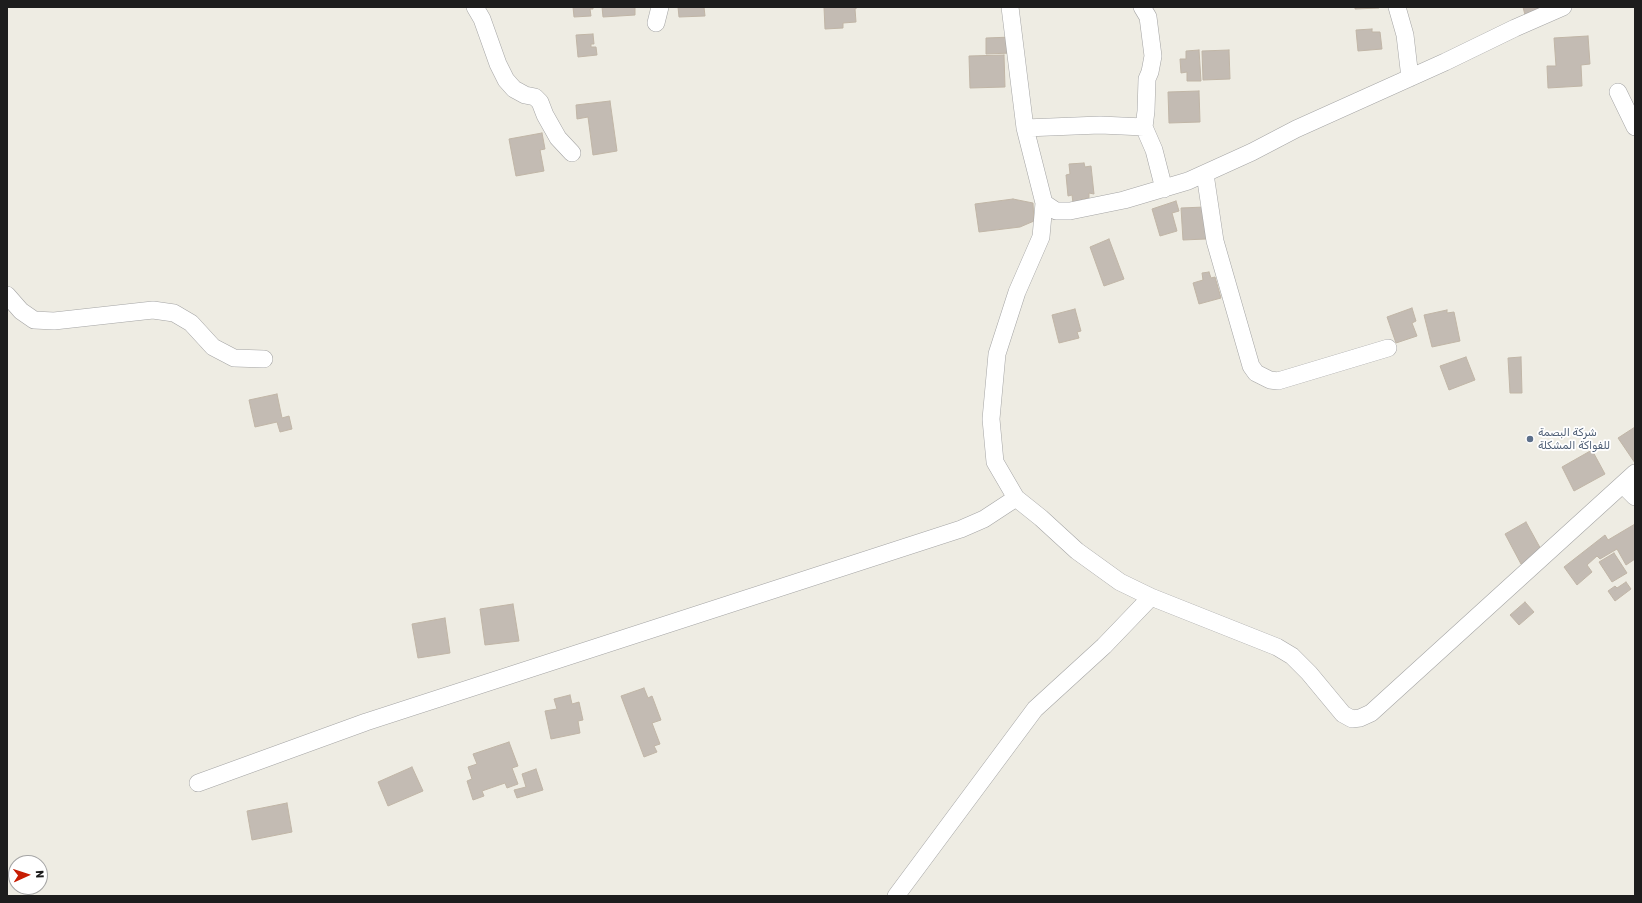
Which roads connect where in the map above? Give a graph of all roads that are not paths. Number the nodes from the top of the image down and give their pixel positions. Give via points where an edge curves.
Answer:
1 (475, 7) edge
2 (1010, 7) edge
3 (1142, 7) edge
4 (1398, 7) edge
5 (1563, 7) edge
6 (1410, 78) junction
7 (1618, 92) dead end
8 (1144, 127) junction
9 (1635, 127) edge
10 (1025, 128) junction
11 (572, 153) dead end
12 (1205, 174) junction
13 (1164, 188) junction
14 (1044, 203) junction
15 (7, 295) edge
16 (1388, 348) dead end
17 (264, 359) dead end
18 (1635, 473) edge
19 (1623, 485) junction
20 (1635, 497) edge
21 (1016, 498) junction
22 (1151, 597) junction
23 (198, 783) dead end
24 (896, 896) edge

1 - 11 street via 506,80 514,89 535,97 540,102 558,138
2 - 10 street
3 - 8 street via 1148,16 1153,56 1147,79
4 - 6 street via 1405,35
5 - 6 street
6 - 12 street via 1296,129
7 - 9 street
8 - 10 street via 1100,125
8 - 13 street via 1154,150
10 - 14 street
12 - 13 street
12 - 16 street via 1214,241 1256,373 1278,381
13 - 14 street via 1124,200 1070,211 1056,211
14 - 21 street via 1041,238 1016,292 997,354 990,419 995,462
15 - 17 street via 21,311 34,320 54,322 153,310 174,313 191,323 213,347 234,358
18 - 19 street
19 - 20 street
19 - 22 street via 1371,713 1360,718 1352,719 1343,714 1309,673 1292,656 1277,647
21 - 22 street via 1077,551 1120,582
21 - 23 street via 984,519 961,529 366,722
22 - 24 street via 1104,646 1035,708

